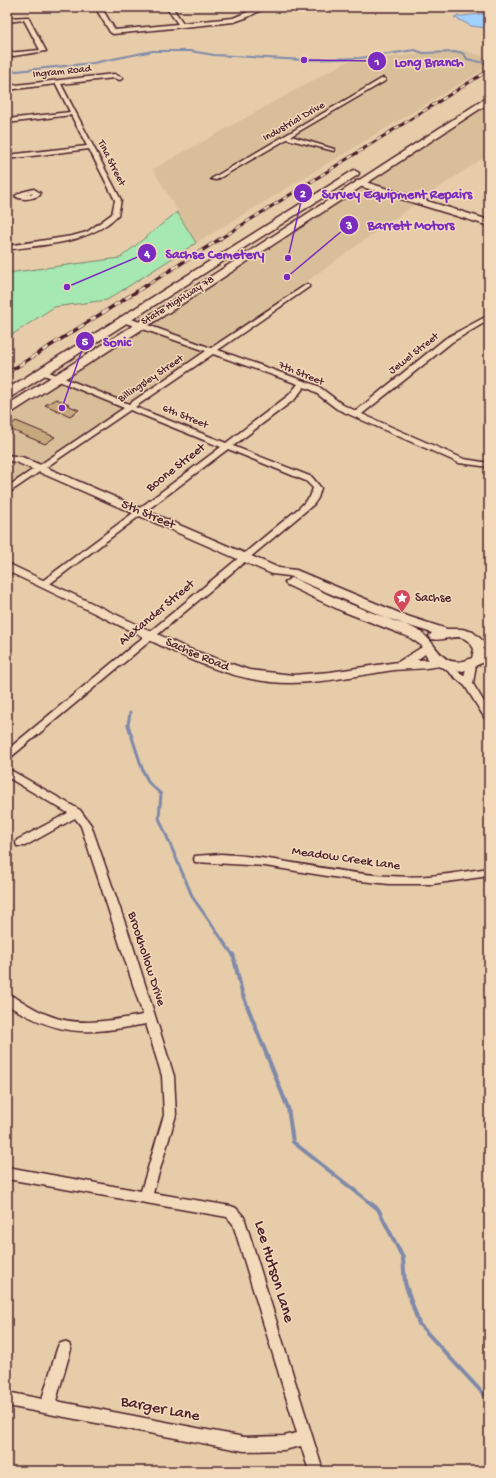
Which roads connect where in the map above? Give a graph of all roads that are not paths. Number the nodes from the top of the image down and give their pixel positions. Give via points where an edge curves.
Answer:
1 (98, 7) edge
2 (169, 7) edge
3 (264, 7) edge
4 (452, 7) edge
5 (461, 7) edge
6 (7, 20) edge
7 (181, 25) junction
8 (7, 55) edge
9 (120, 78) dead end
10 (383, 80) dead end
11 (58, 82) junction
12 (489, 87) edge
13 (7, 88) edge
14 (489, 98) edge
15 (74, 113) junction
16 (7, 121) edge
17 (287, 137) junction
18 (92, 147) junction
19 (332, 150) dead end
20 (390, 150) dead end
21 (7, 157) edge
22 (366, 166) dead end
23 (214, 179) dead end
24 (359, 183) junction
25 (7, 196) edge
26 (18, 196) dead end
27 (489, 223) edge
28 (7, 248) edge
29 (187, 280) junction
30 (203, 286) junction
31 (307, 286) dead end
32 (489, 317) edge
33 (124, 318) junction
34 (140, 325) junction
35 (212, 351) junction
36 (41, 372) junction
37 (57, 378) junction
38 (302, 384) junction
39 (7, 394) edge
40 (129, 406) junction
41 (7, 410) edge
42 (357, 414) junction
43 (226, 446) junction
44 (7, 448) edge
45 (13, 458) edge
46 (489, 465) edge
47 (40, 468) junction
48 (317, 488) joint
49 (7, 491) edge
50 (140, 511) junction
51 (245, 557) junction
52 (7, 567) edge
53 (276, 571) junction
54 (44, 584) junction
55 (444, 632) junction
56 (150, 636) junction
57 (474, 639) junction
58 (489, 640) edge
59 (427, 646) junction
60 (479, 660) edge
61 (401, 664) junction
62 (442, 664) junction
63 (468, 684) junction
64 (489, 718) edge
65 (7, 755) edge
66 (7, 772) edge
67 (76, 813) junction
68 (21, 843) dead end
69 (199, 859) dead end
70 (489, 872) edge
71 (7, 999) edge
72 (150, 1020) junction
73 (7, 1173) edge
74 (146, 1196) junction
75 (64, 1349) dead end
76 (7, 1400) edge
77 (47, 1407) junction
78 (306, 1438) junction
79 (316, 1471) edge

1 - 7 street via 113,32
2 - 7 street
3 - 7 street via 234,20
4 - 5 street
6 - 8 street via 26,18 43,51
9 - 11 street, Ingram Road via 114,76
10 - 17 street, Industrial Drive
11 - 13 street, Ingram Road
11 - 15 street, Tina Street
12 - 20 main road
14 - 24 main road, State Highway 78
15 - 16 street
15 - 18 street, Tina Street
17 - 19 street
17 - 23 street, Industrial Drive
18 - 21 street
18 - 28 street, Tina Street via 118,200 115,215 89,233 73,238
22 - 29 main road, State Highway 78
24 - 27 street
24 - 30 main road, State Highway 78
25 - 26 street
29 - 30 main road
29 - 33 main road, State Highway 78
30 - 34 main road, State Highway 78
31 - 35 street, Billingsley Street
32 - 42 street, Jewel Street via 449,340
33 - 34 street, 7th Street
33 - 36 main road, State Highway 78
34 - 35 street, 7th Street
34 - 37 main road, State Highway 78
35 - 38 street, 7th Street
35 - 40 street, Billingsley Street
36 - 37 street, 6th Street
36 - 39 main road, State Highway 78
37 - 40 street, 6th Street
37 - 41 main road, State Highway 78
38 - 42 street, 7th Street via 314,388 340,407
38 - 43 street, Boone Street via 292,397
40 - 43 street, 6th Street
40 - 47 street, Billingsley Street
42 - 46 street, 7th Street via 462,461
43 - 48 street, 6th Street via 309,479
43 - 50 street, Boone Street
44 - 45 main road, 5th Street via 14,452
45 - 47 main road, 5th Street
47 - 49 street, Billingsley Street
47 - 50 main road, 5th Street
48 - 51 street, Alexander Street via 314,500
50 - 51 main road, 5th Street
50 - 54 street, Boone Street
51 - 53 main road, 5th Street
51 - 56 street, Alexander Street
52 - 54 street, Sachse Road
53 - 55 main road, 5th Street via 292,573 399,618
53 - 59 main road, 5th Street via 284,580 414,634
54 - 56 street, Sachse Road
55 - 57 main road via 460,633
55 - 59 main road via 430,640
56 - 61 street, Sachse Road via 231,670 266,677 293,678
56 - 65 street, Alexander Street
57 - 58 main road
57 - 60 main road via 481,650
59 - 61 street, Sachse Road
59 - 62 main road
60 - 62 main road via 463,667
60 - 63 street
61 - 62 street, Sachse Road
62 - 63 street
63 - 64 street
66 - 67 street, Brookhollow Drive
67 - 68 street
67 - 72 street, Brookhollow Drive via 86,825
69 - 70 street, Meadow Creek Lane via 246,859 374,879 420,882
71 - 72 street via 51,1022 77,1027
72 - 74 street, Brookhollow Drive via 168,1076 170,1115
73 - 74 street, Lee Hutson Lane
74 - 78 street, Lee Hutson Lane via 231,1212 239,1221
75 - 77 street
76 - 77 street, Barger Lane
77 - 78 street, Barger Lane via 244,1444 284,1443
78 - 79 street, Lee Hutson Lane

